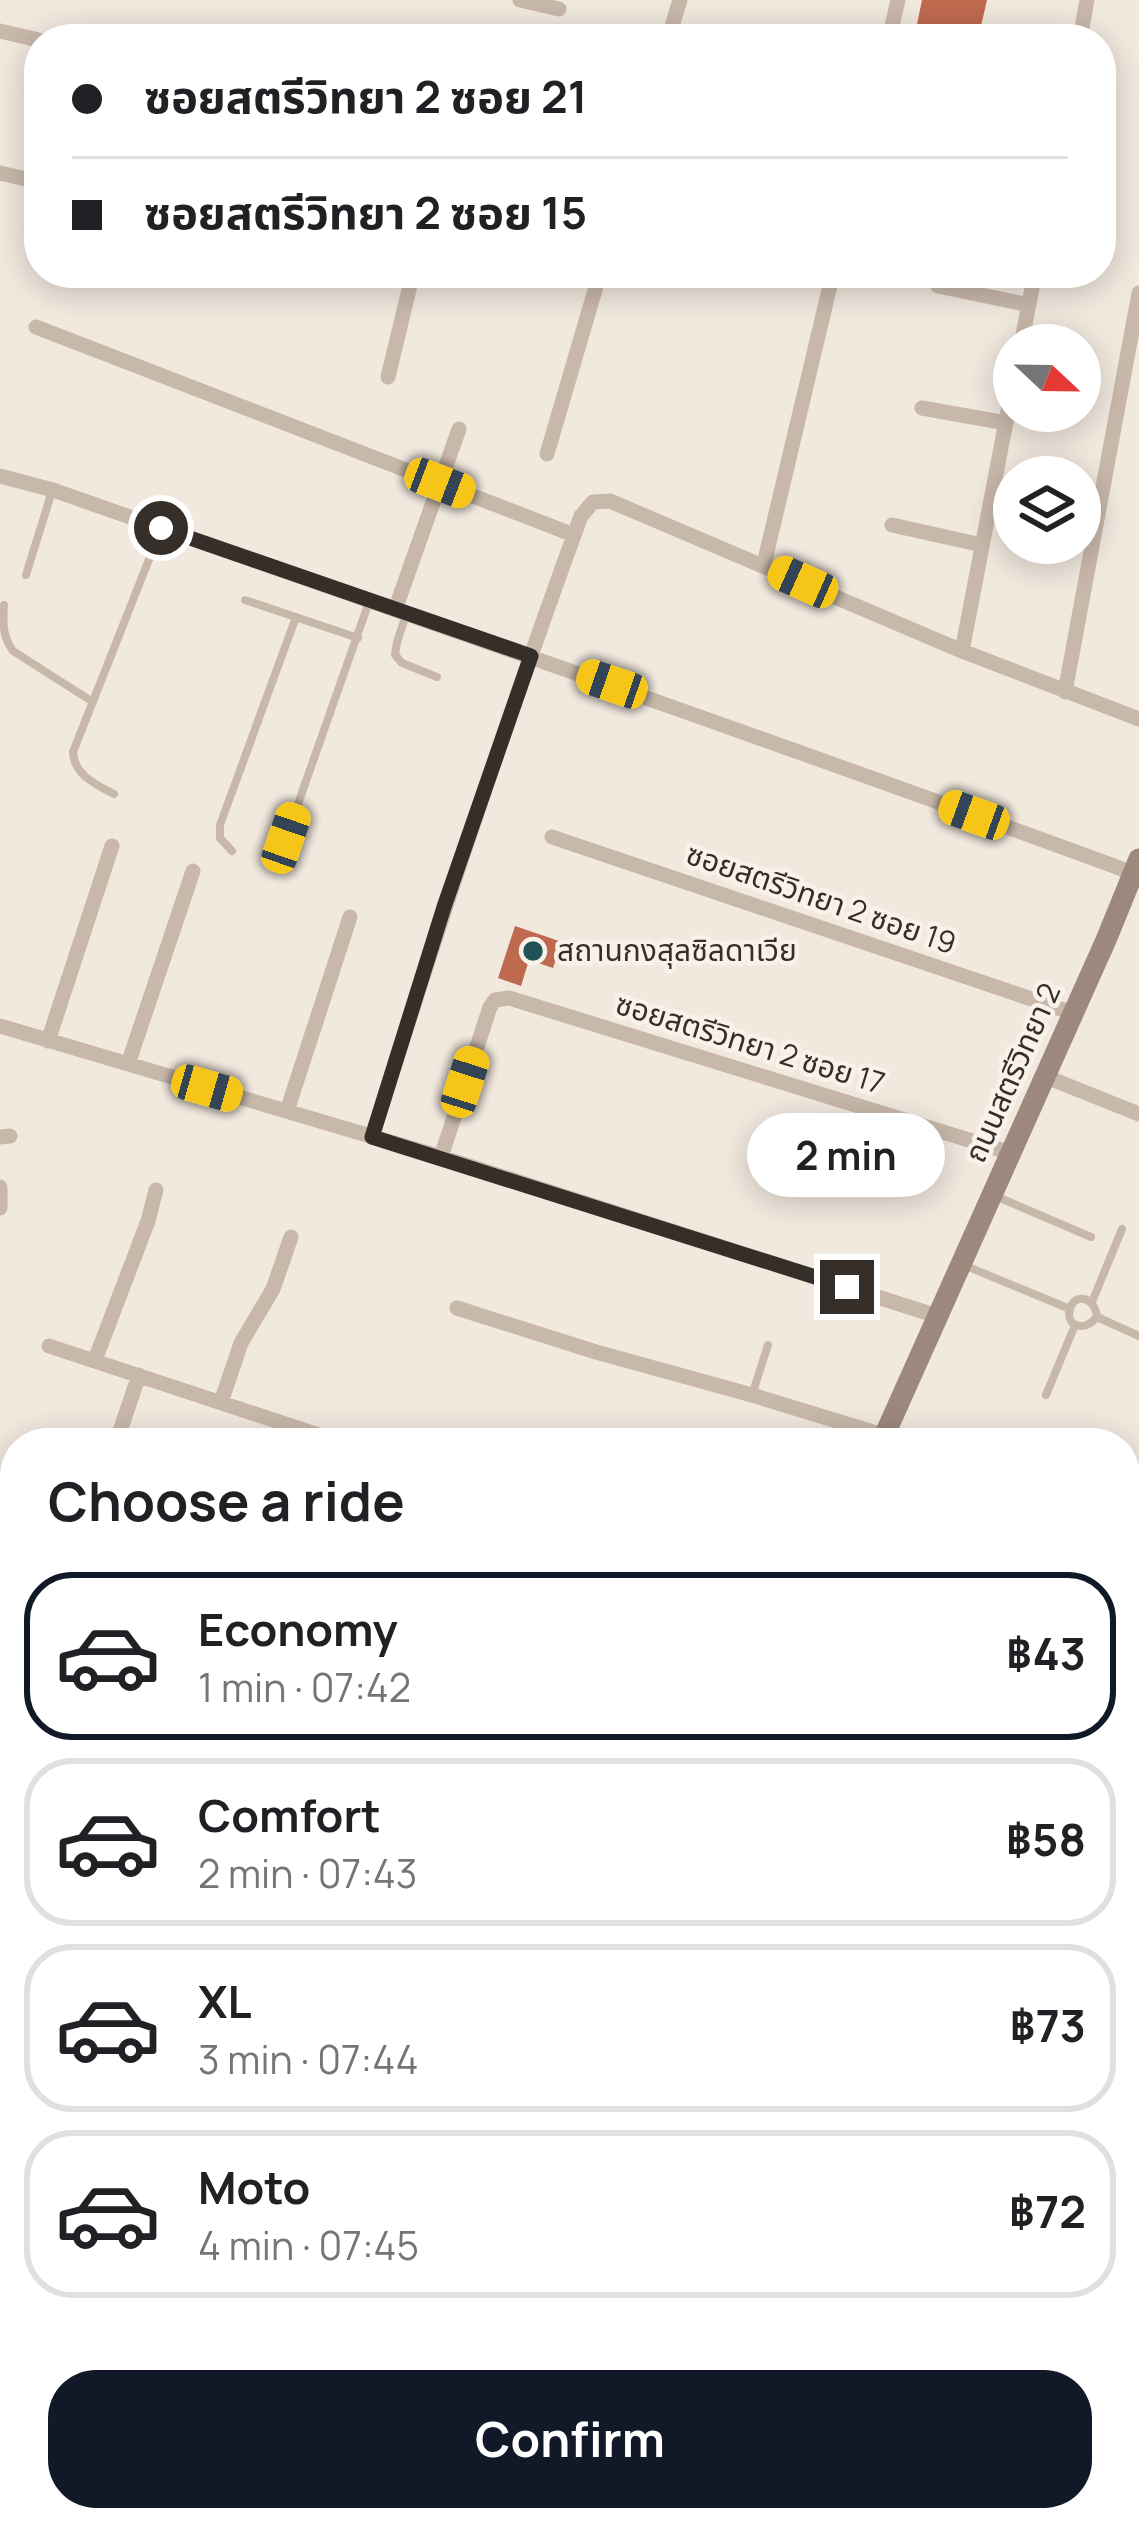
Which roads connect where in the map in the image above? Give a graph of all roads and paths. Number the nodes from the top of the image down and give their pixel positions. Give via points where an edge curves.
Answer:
1 (520, 0) edge
2 (559, 9) dead end
3 (409, 288) edge
4 (596, 288) edge
5 (829, 288) edge
6 (948, 288) edge
7 (1032, 288) edge
8 (1139, 293) edge
9 (1029, 304) junction
10 (1025, 324) edge
11 (36, 327) dead end
12 (388, 377) dead end
13 (922, 408) dead end
14 (993, 421) edge
15 (459, 429) dead end
16 (1004, 432) edge
17 (547, 454) dead end
18 (0, 476) edge
19 (440, 483) junction
20 (52, 490) junction
21 (892, 524) dead end
22 (161, 528) junction
23 (574, 535) junction
24 (982, 545) junction
25 (764, 564) junction
26 (26, 575) dead end
27 (244, 600) dead end
28 (369, 601) junction
29 (4, 605) dead end
30 (401, 612) junction
31 (296, 617) junction
32 (358, 638) junction
33 (962, 650) junction
34 (531, 656) junction
35 (437, 677) dead end
36 (1065, 692) junction
37 (93, 702) junction
38 (1139, 719) edge
39 (114, 794) dead end
40 (552, 837) dead end
41 (286, 838) dead end
42 (112, 846) dead end
43 (232, 851) dead end
44 (1136, 866) edge
45 (194, 871) dead end
46 (350, 917) dead end
47 (1073, 1013) junction
48 (0, 1027) edge
49 (48, 1041) junction
50 (128, 1064) junction
51 (1044, 1076) junction
52 (287, 1111) junction
53 (1139, 1114) edge
54 (372, 1137) junction
55 (1011, 1154) junction
56 (441, 1157) junction
57 (0, 1187) edge
58 (156, 1190) dead end
59 (992, 1194) junction
60 (0, 1208) edge
61 (1122, 1229) dead end
62 (291, 1237) dead end
63 (1091, 1237) dead end
64 (961, 1264) junction
65 (1092, 1302) junction
66 (458, 1308) dead end
67 (1070, 1309) junction
68 (937, 1316) junction
69 (1097, 1317) junction
70 (1075, 1325) junction
71 (1139, 1336) edge
72 (768, 1345) dead end
73 (50, 1346) dead end
74 (95, 1360) junction
75 (139, 1375) junction
76 (752, 1395) junction
77 (1046, 1395) dead end
78 (220, 1402) junction
79 (121, 1428) edge
80 (298, 1428) edge
81 (853, 1428) edge
82 (887, 1428) edge

1 - 2 street
3 - 12 street
4 - 17 street
5 - 25 street
6 - 9 street
7 - 9 street
8 - 36 street
9 - 10 street
11 - 19 street
13 - 14 street
15 - 19 street
16 - 24 street
18 - 20 street
19 - 23 street
19 - 30 street
20 - 22 street
20 - 26 lane
21 - 24 street
22 - 28 street
22 - 37 lane
23 - 25 street via 593,502 610,501
23 - 34 street
24 - 33 street
25 - 33 street
27 - 31 lane
28 - 30 street
28 - 32 lane
29 - 37 lane via 13,651
30 - 34 street
30 - 35 lane via 395,655
31 - 32 lane
31 - 43 lane via 220,825
32 - 41 lane
33 - 36 street
34 - 44 street
34 - 54 street
36 - 38 street
37 - 39 lane via 74,764
40 - 47 street, ซอยสตรีวิทยา 2 ซอย 19
42 - 49 street
44 - 47 street, ถนนสตรีวิทยา 2
45 - 50 street
46 - 52 street
47 - 51 street, ถนนสตรีวิทยา 2
48 - 49 street
49 - 50 street
50 - 52 street
51 - 53 street
51 - 55 street, ถนนสตรีวิทยา 2
52 - 54 street
54 - 56 street
55 - 56 street, ซอยสตรีวิทยา 2 ซอย 17 via 509,998 490,1007
55 - 59 street, ถนนสตรีวิทยา 2
56 - 68 street
57 - 60 street
58 - 74 street
59 - 63 lane
59 - 64 street, ถนนสตรีวิทยา 2
61 - 65 lane
62 - 78 street
64 - 67 lane
64 - 68 street, ถนนสตรีวิทยา 2
65 - 67 lane via 1075,1301
65 - 69 lane
66 - 76 street
67 - 70 lane
68 - 82 street, ถนนสตรีวิทยา 2
69 - 70 lane
69 - 71 lane
70 - 77 lane
72 - 76 lane
73 - 74 street
74 - 75 street
75 - 78 street
75 - 79 street
76 - 81 street
78 - 80 street

